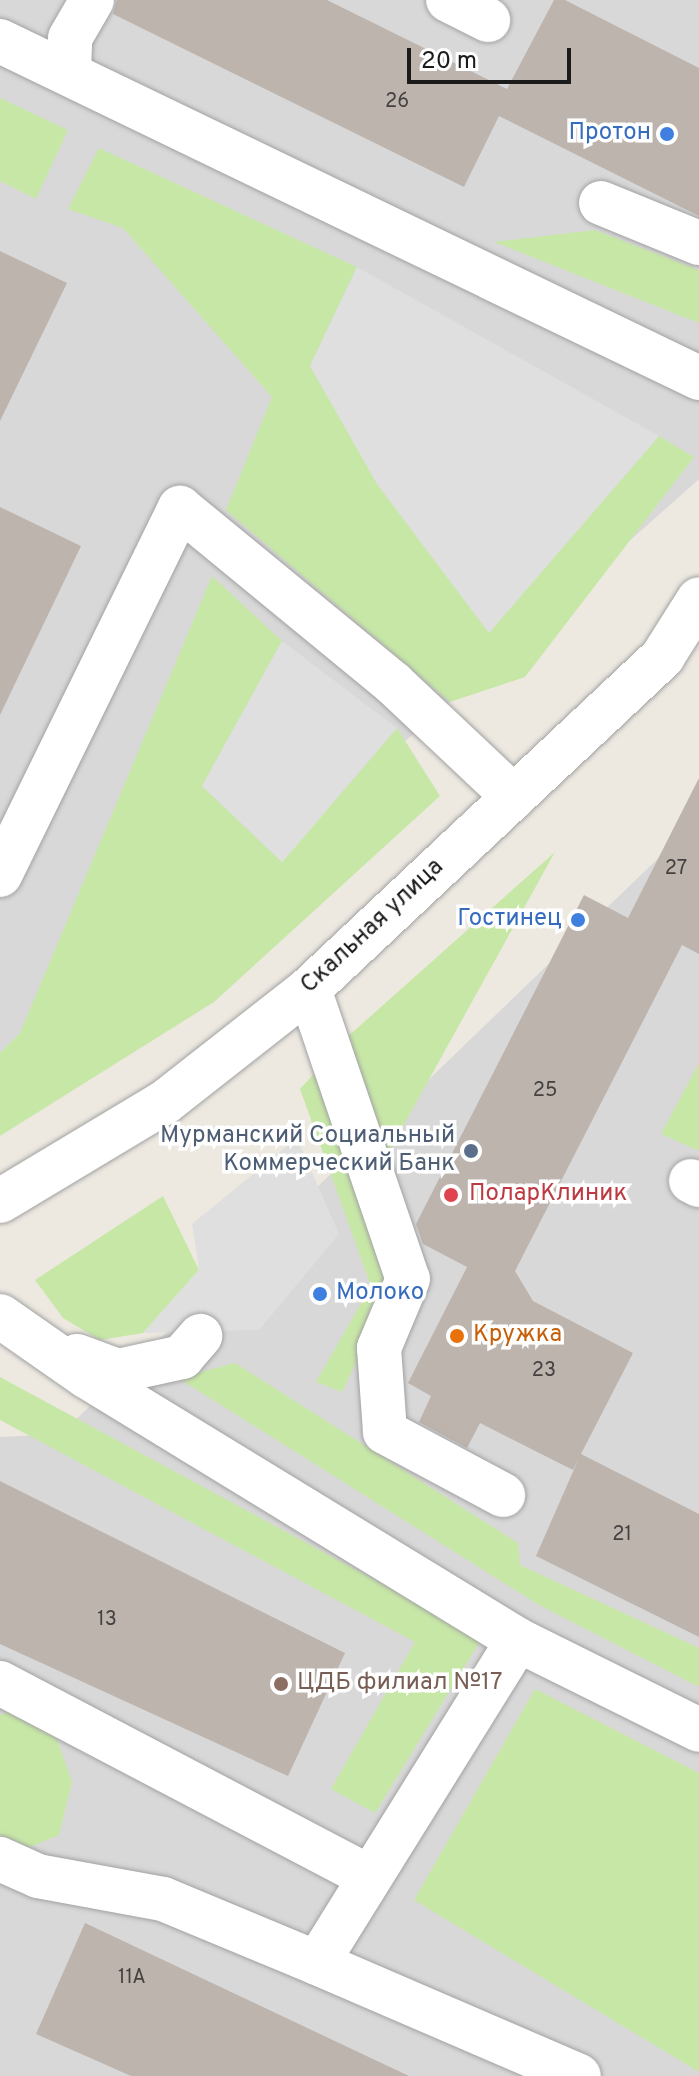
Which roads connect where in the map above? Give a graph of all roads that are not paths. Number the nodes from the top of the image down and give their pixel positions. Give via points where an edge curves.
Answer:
1 (92, 0) edge
2 (448, 0) edge
3 (488, 20) dead end
4 (0, 41) edge
5 (69, 73) junction
6 (601, 203) dead end
7 (699, 243) edge
8 (699, 378) edge
9 (699, 599) edge
10 (681, 662) edge
11 (514, 797) junction
12 (0, 875) edge
13 (309, 989) junction
14 (0, 1201) edge
15 (13, 1326) edge
16 (200, 1336) dead end
17 (503, 1495) dead end
18 (518, 1640) junction
19 (0, 1683) edge
20 (699, 1730) edge
21 (0, 1859) edge
22 (368, 1876) junction
23 (317, 1963) junction
24 (579, 2076) edge

1 - 5 street via 70,38
2 - 3 street
4 - 5 street
5 - 8 street
6 - 7 street
9 - 10 street, Скальная улица
10 - 11 street, Скальная улица
11 - 12 street via 393,683 180,508
11 - 13 street, Скальная улица
13 - 14 street, Скальная улица via 165,1102
13 - 17 street via 408,1279 379,1348 385,1432
15 - 16 street via 118,1371 182,1357
15 - 18 street
18 - 20 street
18 - 22 street
19 - 22 street
21 - 23 street via 38,1876 163,1899
22 - 23 street
23 - 24 street

